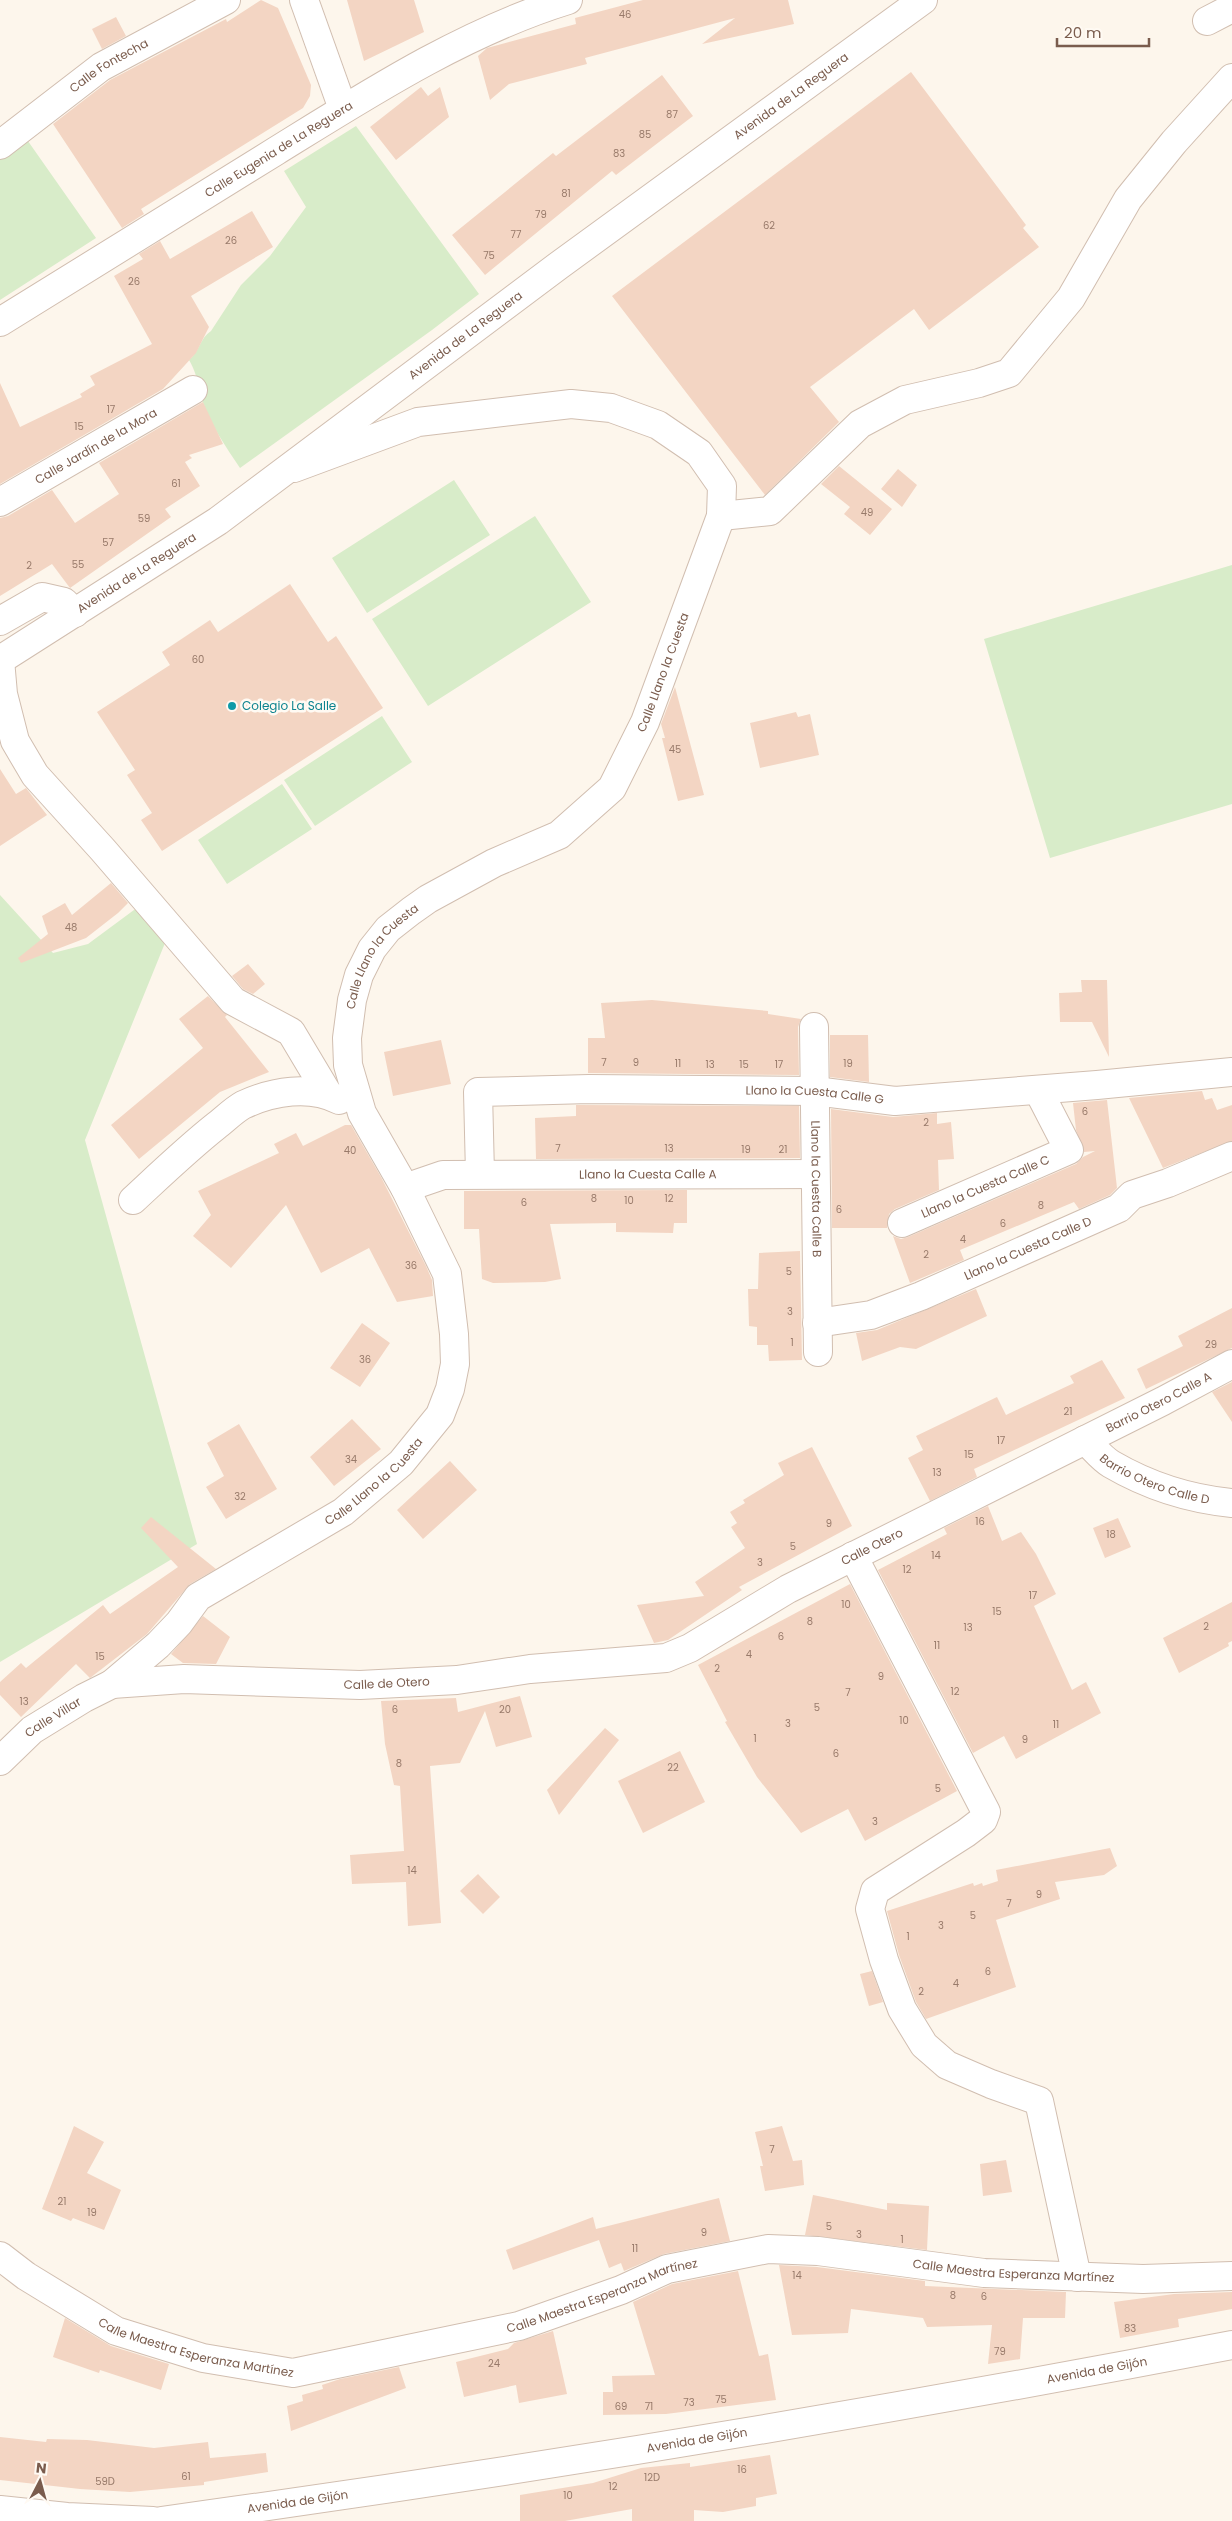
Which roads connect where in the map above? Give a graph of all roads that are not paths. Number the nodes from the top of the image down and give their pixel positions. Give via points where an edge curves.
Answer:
1 (226, 0) edge
2 (304, 0) edge
3 (568, 0) edge
4 (923, 0) edge
5 (1232, 8) edge
6 (1207, 21) dead end
7 (1232, 78) edge
8 (343, 109) junction
9 (0, 145) edge
10 (0, 322) edge
11 (193, 390) dead end
12 (282, 472) junction
13 (0, 502) edge
14 (721, 516) junction
15 (75, 613) junction
16 (0, 621) edge
17 (0, 660) edge
18 (814, 1027) dead end
19 (1232, 1072) edge
20 (1038, 1090) junction
21 (815, 1091) junction
22 (328, 1094) junction
23 (362, 1113) junction
24 (1232, 1156) edge
25 (480, 1174) junction
26 (815, 1174) junction
27 (405, 1188) junction
28 (133, 1200) dead end
29 (902, 1223) dead end
30 (817, 1323) junction
31 (818, 1352) dead end
32 (1232, 1364) edge
33 (1085, 1440) junction
34 (1232, 1503) edge
35 (853, 1556) junction
36 (662, 1659) joint
37 (112, 1684) junction
38 (0, 1760) edge
39 (0, 2256) edge
40 (1232, 2276) edge
41 (1077, 2277) junction
42 (1232, 2345) edge
43 (0, 2511) edge
44 (4, 2521) edge
45 (153, 2521) edge
46 (161, 2521) edge

1 - 9 street, Calle Fontecha via 101,67
2 - 8 street
3 - 8 street, Calle Eugenia de La Reguera via 474,37
4 - 12 street, Avenida de La Reguera via 550,271
5 - 6 street
7 - 14 street via 1128,199 1071,298 1009,373 905,400 860,424 770,511
8 - 10 street, Calle Eugenia de La Reguera
11 - 13 street, Calle Jardín de la Mora
12 - 14 street, Calle Llano la Cuesta via 418,422 579,405 611,408 658,425 699,453 722,486
12 - 15 street, Avenida de La Reguera via 218,521
14 - 23 street, Calle Llano la Cuesta via 645,722 612,788 559,834 494,863 428,899 388,929 372,949 359,975 347,1038 348,1065
15 - 16 street via 64,602 42,597
15 - 17 street, Avenida de La Reguera
17 - 22 street via 3,694 15,741 36,775 233,1001 291,1032
18 - 21 street, Llano la Cuesta Calle B
19 - 20 street, Llano la Cuesta Calle G
20 - 21 street, Llano la Cuesta Calle G via 895,1101
20 - 29 street, Llano la Cuesta Calle C via 1069,1150
21 - 25 street, Llano la Cuesta Calle G via 589,1089 478,1092
21 - 26 street, Llano la Cuesta Calle B
22 - 23 street
22 - 28 street via 305,1090 273,1094 242,1105
23 - 27 street, Calle Llano la Cuesta
24 - 30 street, Llano la Cuesta Calle D via 1132,1195 1119,1208 921,1296 871,1315
25 - 26 street, Llano la Cuesta Calle A
25 - 27 street via 443,1175
26 - 30 street, Llano la Cuesta Calle B
27 - 37 street, Calle Llano la Cuesta via 447,1274 455,1364 440,1415 401,1463 343,1512 198,1597 158,1646
30 - 31 street, Llano la Cuesta Calle B
32 - 33 street, Barrio Otero Calle A
33 - 34 street, Barrio Otero Calle D via 1109,1463 1161,1488
33 - 35 street, Calle Otero
35 - 36 street, Calle Otero via 788,1589 690,1648
35 - 41 street via 986,1812 983,1820 966,1833 875,1891 870,1909 884,1960 902,2009 924,2045 947,2064 1039,2101
36 - 37 street, Calle de Otero via 530,1669 458,1680 360,1685 184,1679
37 - 38 street, Calle Villar via 32,1730
39 - 41 street, Calle Maestra Esperanza Martínez via 26,2276 116,2331 203,2358 293,2373 519,2326 621,2290 667,2269 768,2249 818,2251 984,2273
40 - 41 street, Calle Maestra Esperanza Martínez
42 - 46 street, Avenida de Gijón via 1042,2381 529,2467
43 - 44 street
43 - 45 street

